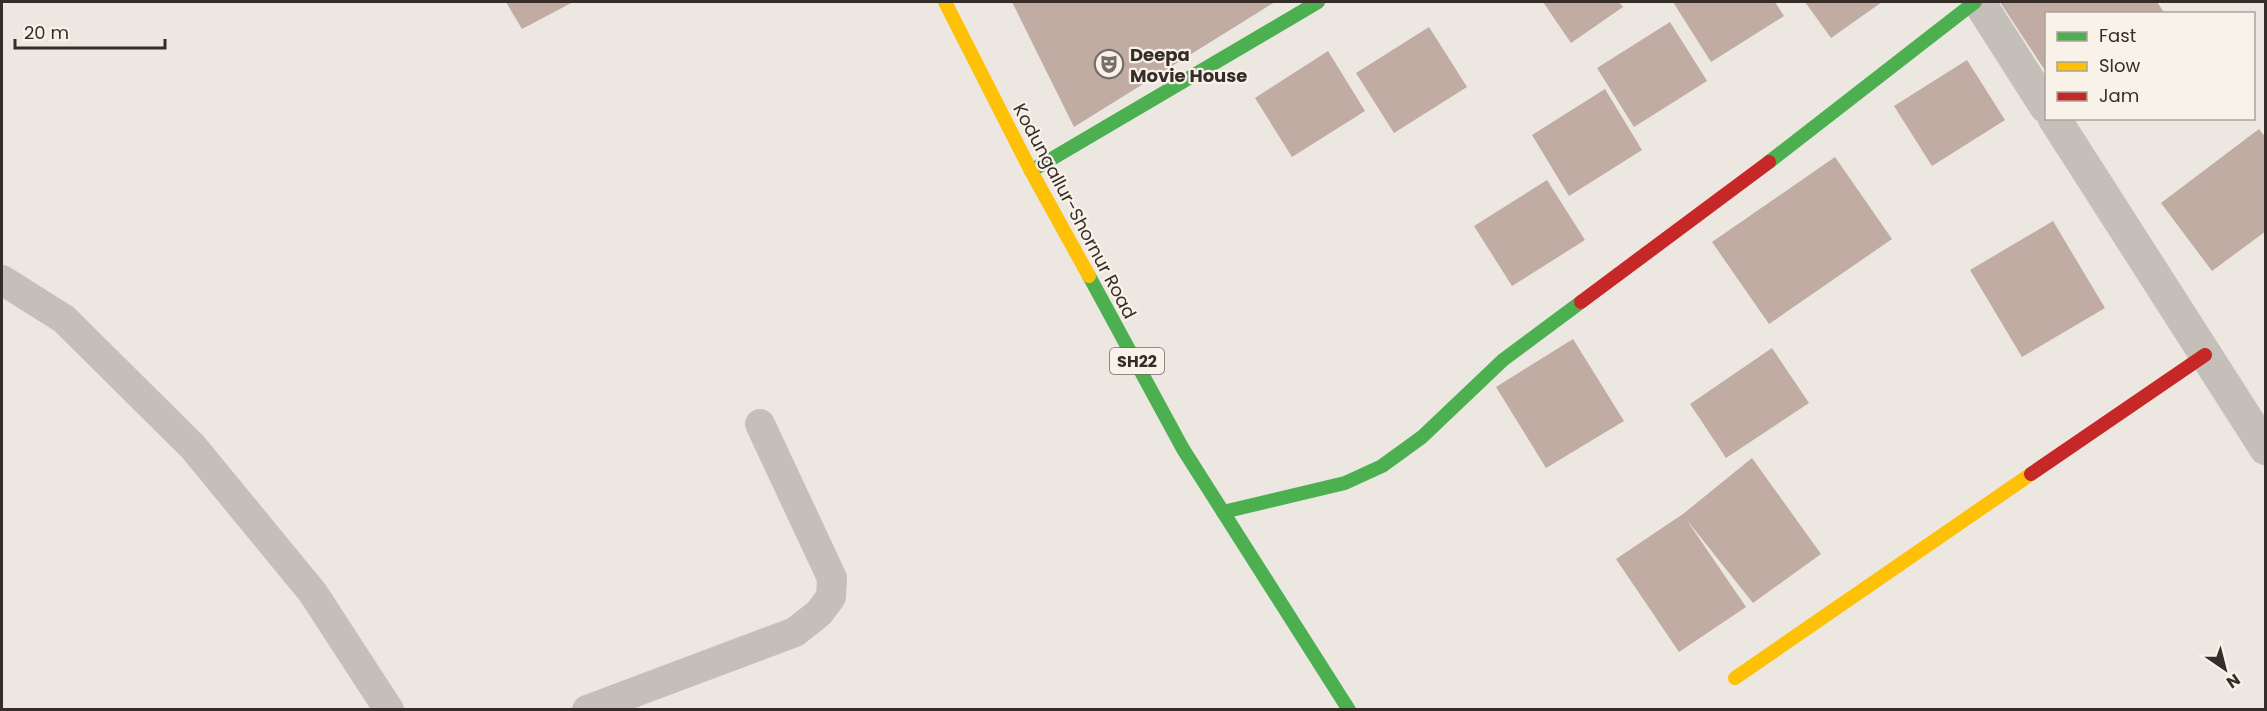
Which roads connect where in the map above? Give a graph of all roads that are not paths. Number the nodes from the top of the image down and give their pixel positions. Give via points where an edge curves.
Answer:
1 (945, 2) edge
2 (1318, 2) edge
3 (1977, 2) edge
4 (2045, 105) edge
5 (2055, 120) edge
6 (1031, 171) junction
7 (2, 280) edge
8 (2205, 355) junction
9 (760, 424) dead end
10 (2265, 449) edge
11 (1223, 512) junction
12 (1735, 678) dead end
13 (389, 710) edge
14 (587, 710) edge
15 (1349, 710) edge

1 - 6 street, Kodungallur-Shornur Road / SH22
2 - 6 street
3 - 4 street
3 - 11 street via 1503,360 1422,437 1382,466 1345,483
5 - 8 street
6 - 11 street, Kodungallur-Shornur Road / SH22 via 1183,449
7 - 13 lane via 64,319 194,447 313,593
8 - 10 street
8 - 12 street
9 - 14 lane via 832,578 831,597 819,613 795,632
11 - 15 street, Kodungallur-Shornur Road / SH22

